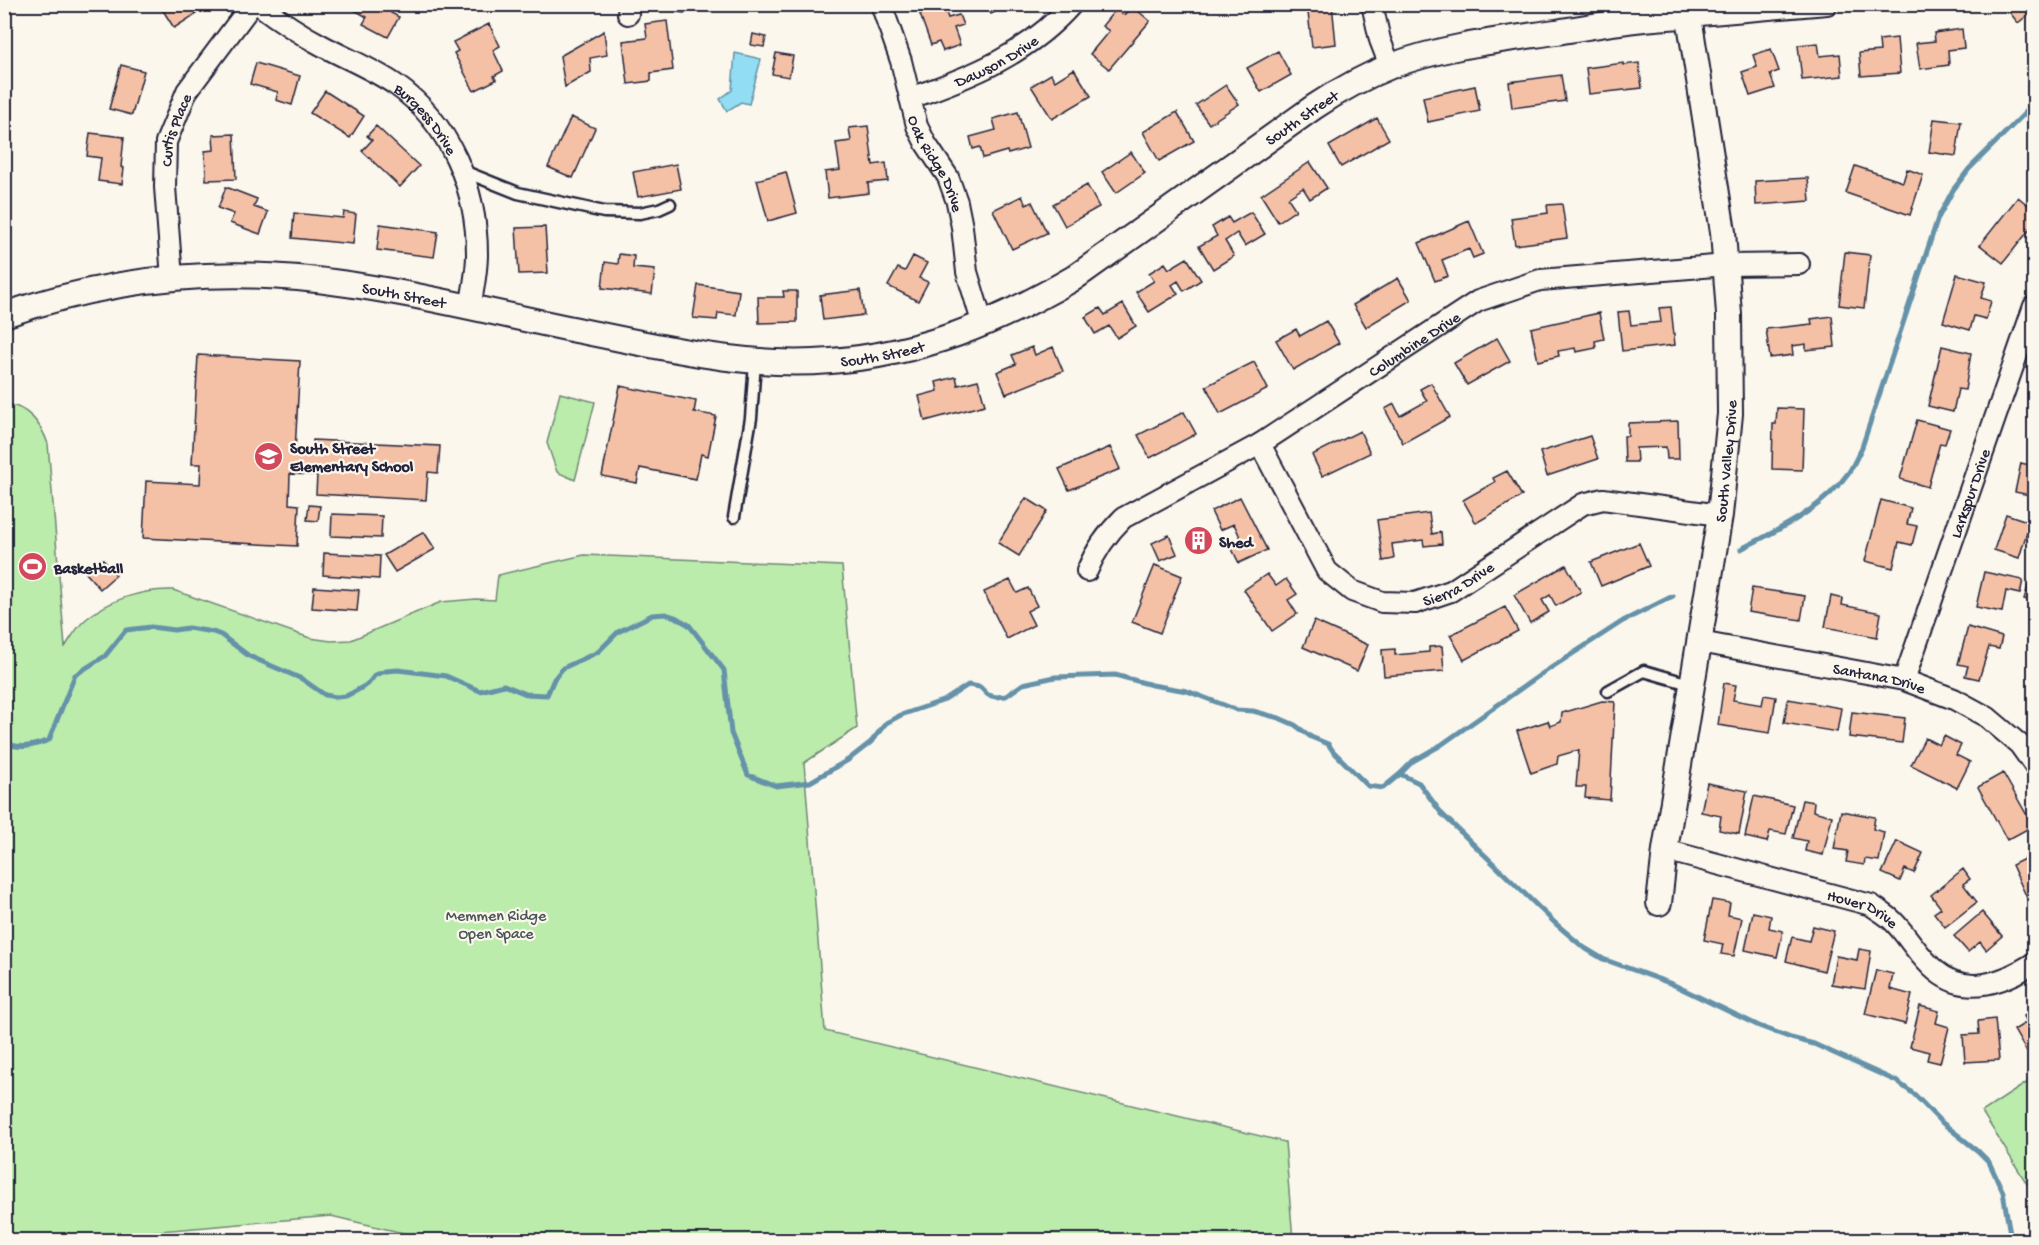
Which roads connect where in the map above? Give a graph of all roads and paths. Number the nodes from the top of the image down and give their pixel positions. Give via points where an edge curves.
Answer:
1 (252, 4) edge
2 (258, 4) edge
3 (881, 4) edge
4 (1072, 4) edge
5 (1372, 4) edge
6 (1827, 4) edge
7 (1687, 10) edge
8 (1390, 66) junction
9 (910, 98) junction
10 (463, 171) junction
11 (670, 204) dead end
12 (1799, 264) dead end
13 (1727, 265) junction
14 (172, 278) junction
15 (2034, 306) edge
16 (470, 308) junction
17 (4, 315) edge
18 (983, 325) junction
19 (755, 362) junction
20 (1260, 444) junction
21 (1720, 515) junction
22 (734, 517) dead end
23 (1087, 571) dead end
24 (1700, 642) junction
25 (1904, 680) junction
26 (1693, 685) junction
27 (1608, 691) dead end
28 (2034, 765) edge
29 (1665, 850) junction
30 (1659, 903) dead end
31 (2034, 963) edge

1 - 14 street, Curtis Place via 186,91 166,142
2 - 10 street, Burgess Drive via 303,35 408,94 443,135
3 - 9 street, Oak Ridge Drive via 902,61
4 - 9 street, Dawson Drive via 1038,38 1006,58 959,81
5 - 8 street
6 - 7 street
7 - 8 street, South Street via 1466,46
7 - 13 street, South Valley Drive
8 - 18 street, South Street via 1314,107 1074,278
9 - 18 street, Oak Ridge Drive via 921,136 948,177 957,202 967,272
10 - 11 lane via 518,193 604,212 640,213
10 - 16 street, Burgess Drive via 476,234
12 - 13 street, Columbine Drive
13 - 20 street, Columbine Drive via 1540,279 1479,301
13 - 21 street, South Valley Drive via 1730,414
14 - 16 street, South Street via 299,278
14 - 17 street, South Street via 86,292
15 - 25 street, Larkspur Drive
16 - 19 street, South Street via 704,356
18 - 19 street, South Street via 881,355 830,361
19 - 22 lane via 751,417
20 - 21 street, Sierra Drive via 1327,571 1352,591 1382,602 1415,603 1451,591 1583,504 1604,499
20 - 23 street, Columbine Drive via 1123,518 1105,536
21 - 24 street, South Valley Drive
24 - 25 street, Santana Drive
24 - 26 street, South Valley Drive
25 - 28 street, Santana Drive via 1988,717 2019,744
26 - 27 lane via 1644,671
26 - 29 street, South Valley Drive
29 - 30 street, South Valley Drive
29 - 31 street, Hover Drive via 1871,905 1892,920 1936,971 1962,984 1991,984

